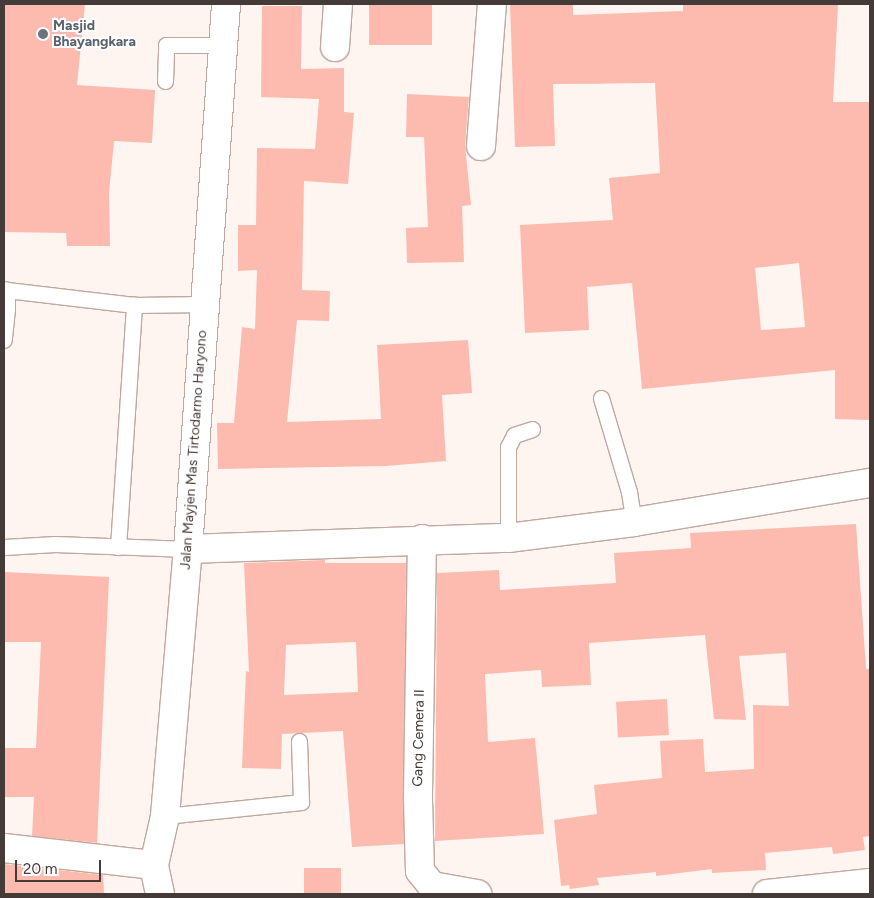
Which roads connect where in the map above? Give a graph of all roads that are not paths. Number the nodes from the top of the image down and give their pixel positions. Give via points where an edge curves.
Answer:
1 (226, 4) edge
2 (338, 4) edge
3 (492, 4) edge
4 (224, 45) junction
5 (335, 47) dead end
6 (165, 81) dead end
7 (481, 146) dead end
8 (5, 290) edge
9 (204, 304) junction
10 (134, 305) junction
11 (4, 340) edge
12 (601, 398) dead end
13 (532, 429) dead end
14 (870, 483) edge
15 (634, 522) junction
16 (508, 538) junction
17 (422, 539) junction
18 (4, 547) edge
19 (118, 547) junction
20 (188, 549) junction
21 (299, 741) dead end
22 (165, 816) junction
23 (4, 848) edge
24 (154, 865) junction
25 (870, 883) edge
26 (160, 894) edge
27 (477, 894) edge
28 (767, 894) edge

1 - 4 street, Jalan Mayjen Mas Tirtodarmo Haryono
2 - 5 street
3 - 7 street
4 - 6 lane via 166,45
4 - 9 street, Jalan Mayjen Mas Tirtodarmo Haryono
8 - 10 lane
8 - 11 lane
9 - 10 lane
9 - 20 street, Jalan Mayjen Mas Tirtodarmo Haryono
10 - 19 lane
12 - 15 lane via 629,492
13 - 16 lane via 514,434 508,447
14 - 15 street
15 - 16 street
16 - 17 street
17 - 20 street
17 - 27 street, Gang Cemera II via 420,872 432,886
18 - 19 lane via 55,544
19 - 20 lane
20 - 22 street, Jalan Mayjen Mas Tirtodarmo Haryono
21 - 22 lane via 300,802
22 - 24 street, Jalan Mayjen Mas Tirtodarmo Haryono
23 - 24 street
24 - 26 street, Jalan Mayjen Mas Tirtodarmo Haryono
25 - 28 street

